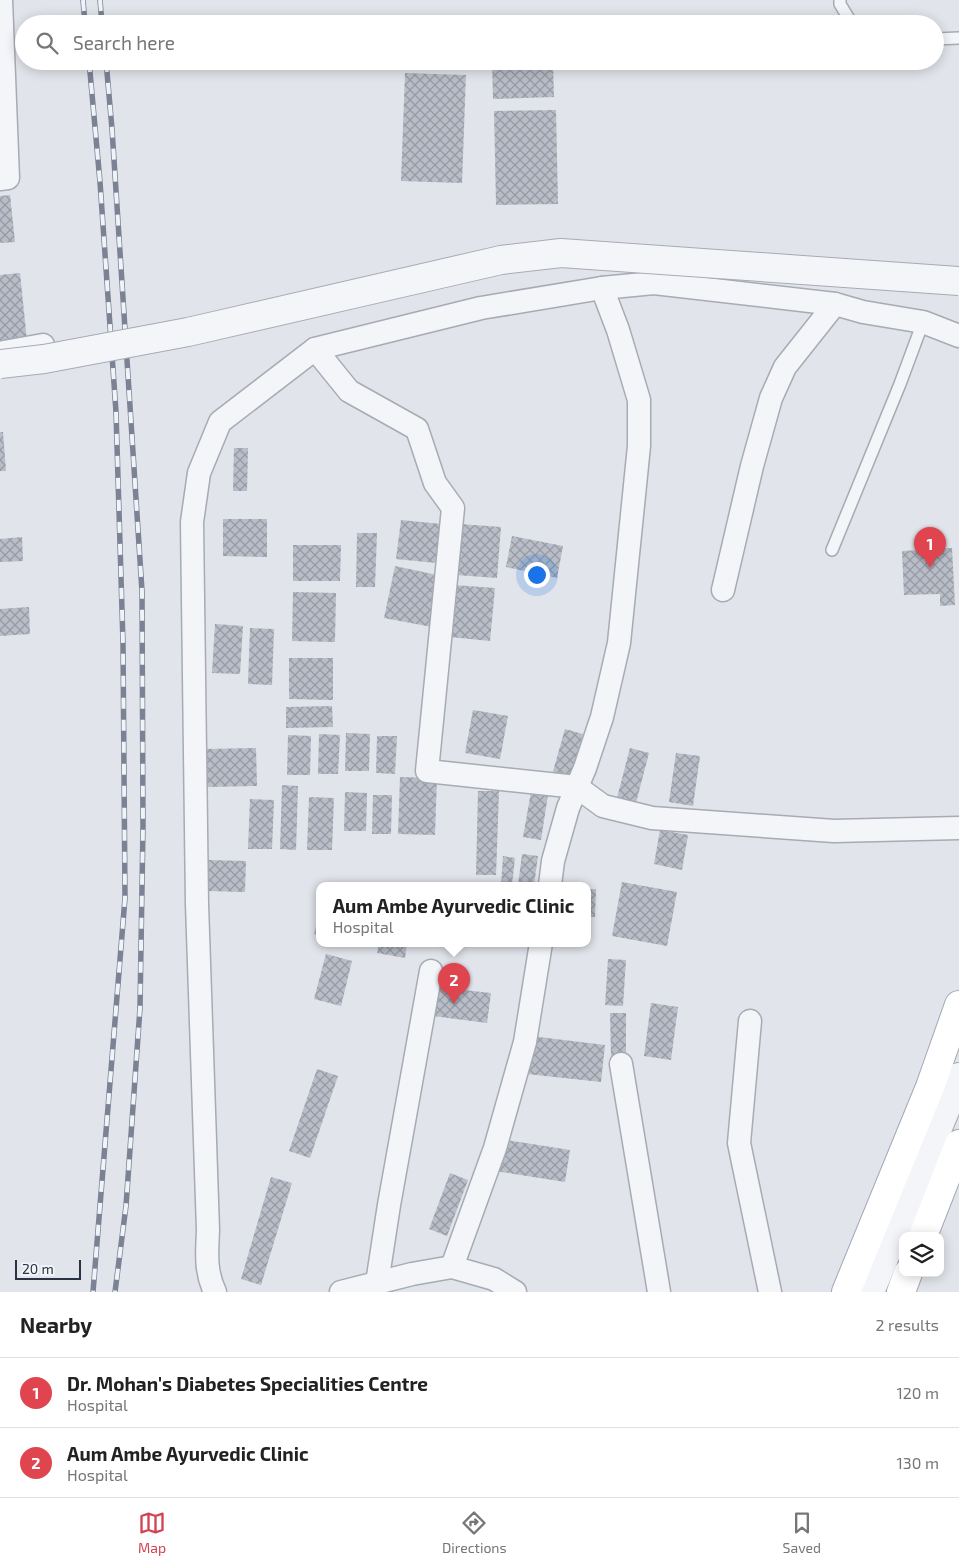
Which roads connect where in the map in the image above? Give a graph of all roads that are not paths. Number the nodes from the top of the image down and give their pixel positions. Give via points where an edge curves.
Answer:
1 (1, 0) edge
2 (840, 0) edge
3 (847, 15) edge
4 (959, 38) edge
5 (944, 39) edge
6 (0, 179) edge
7 (959, 281) edge
8 (602, 288) junction
9 (835, 304) junction
10 (923, 322) junction
11 (959, 336) edge
12 (43, 345) dead end
13 (315, 349) junction
14 (0, 353) edge
15 (0, 364) edge
16 (832, 550) dead end
17 (723, 590) dead end
18 (577, 787) junction
19 (959, 828) edge
20 (551, 882) edge
21 (539, 947) edge
22 (431, 971) dead end
23 (959, 1005) edge
24 (750, 1021) dead end
25 (621, 1064) dead end
26 (959, 1077) edge
27 (959, 1144) edge
28 (925, 1232) edge
29 (452, 1267) junction
30 (907, 1277) edge
31 (377, 1283) junction
32 (215, 1292) edge
33 (342, 1292) edge
34 (515, 1292) edge
35 (660, 1292) edge
36 (770, 1292) edge
37 (846, 1292) edge
38 (870, 1292) edge
39 (901, 1292) edge

1 - 6 street via 8,178
2 - 3 lane
4 - 5 lane
7 - 15 street, bridge via 561,253 501,260 188,332
8 - 9 street via 654,283
8 - 13 street via 481,308
8 - 18 street via 639,400 638,446 619,643 602,716
9 - 10 street
9 - 17 street via 785,367 771,398
10 - 11 street
10 - 16 lane
12 - 14 street
13 - 18 street via 349,391 417,429 435,483 453,508 427,771
13 - 32 street via 220,422 199,473 192,522 197,904 207,1260
18 - 19 street via 604,806 652,818 834,831
18 - 20 street via 558,843
21 - 29 street via 525,1042 494,1148
22 - 31 street
23 - 37 main road via 930,1087
24 - 36 street via 739,1143
25 - 35 street
26 - 38 street
27 - 28 main road
29 - 31 street
29 - 34 street via 494,1279
30 - 39 main road
31 - 33 street

